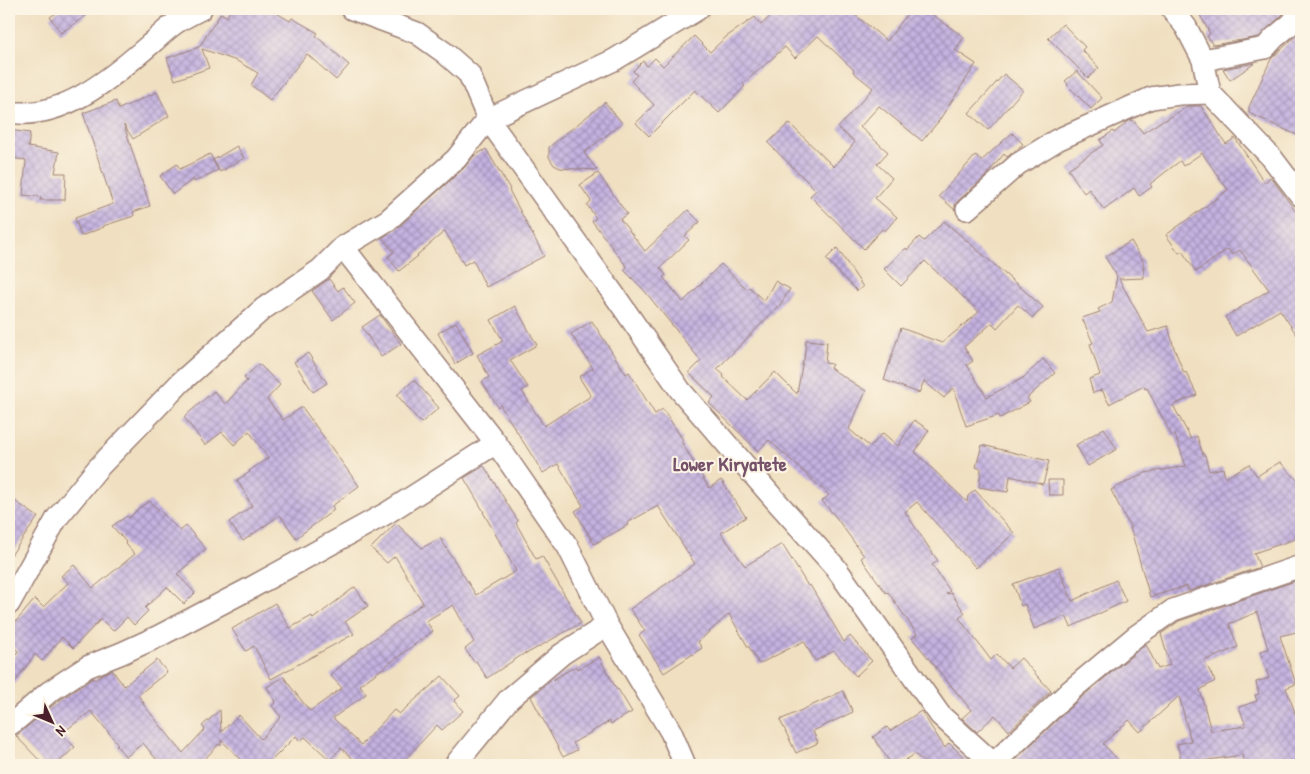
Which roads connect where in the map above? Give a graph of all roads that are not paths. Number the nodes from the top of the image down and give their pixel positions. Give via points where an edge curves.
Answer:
1 (201, 9) edge
2 (352, 9) edge
3 (698, 9) edge
4 (1172, 9) edge
5 (1301, 10) edge
6 (1203, 60) junction
7 (1210, 93) junction
8 (9, 112) edge
9 (488, 120) junction
10 (1301, 196) edge
11 (967, 209) dead end
12 (343, 247) junction
13 (496, 443) junction
14 (1301, 566) edge
15 (9, 604) edge
16 (607, 625) junction
17 (9, 725) edge
18 (455, 765) edge
19 (685, 765) edge
20 (993, 765) edge

1 - 8 street via 177,22 112,76 69,103 30,113
2 - 9 street via 416,33 445,53 469,74
3 - 9 street via 614,60
4 - 6 street via 1186,27
5 - 6 street via 1265,48
6 - 7 street
7 - 10 street via 1272,158
7 - 11 street via 1150,98 1058,140 1018,164
9 - 12 street via 456,159 388,220
9 - 20 street via 680,390 836,568 940,715
12 - 13 street
12 - 15 street via 320,270 263,309 181,382 98,468 57,518
13 - 16 street via 568,547
13 - 17 street via 388,513 144,643 87,667 49,692
14 - 20 street via 1173,610 1136,636 1070,692
16 - 18 street via 562,654 509,699
16 - 19 street via 671,732

